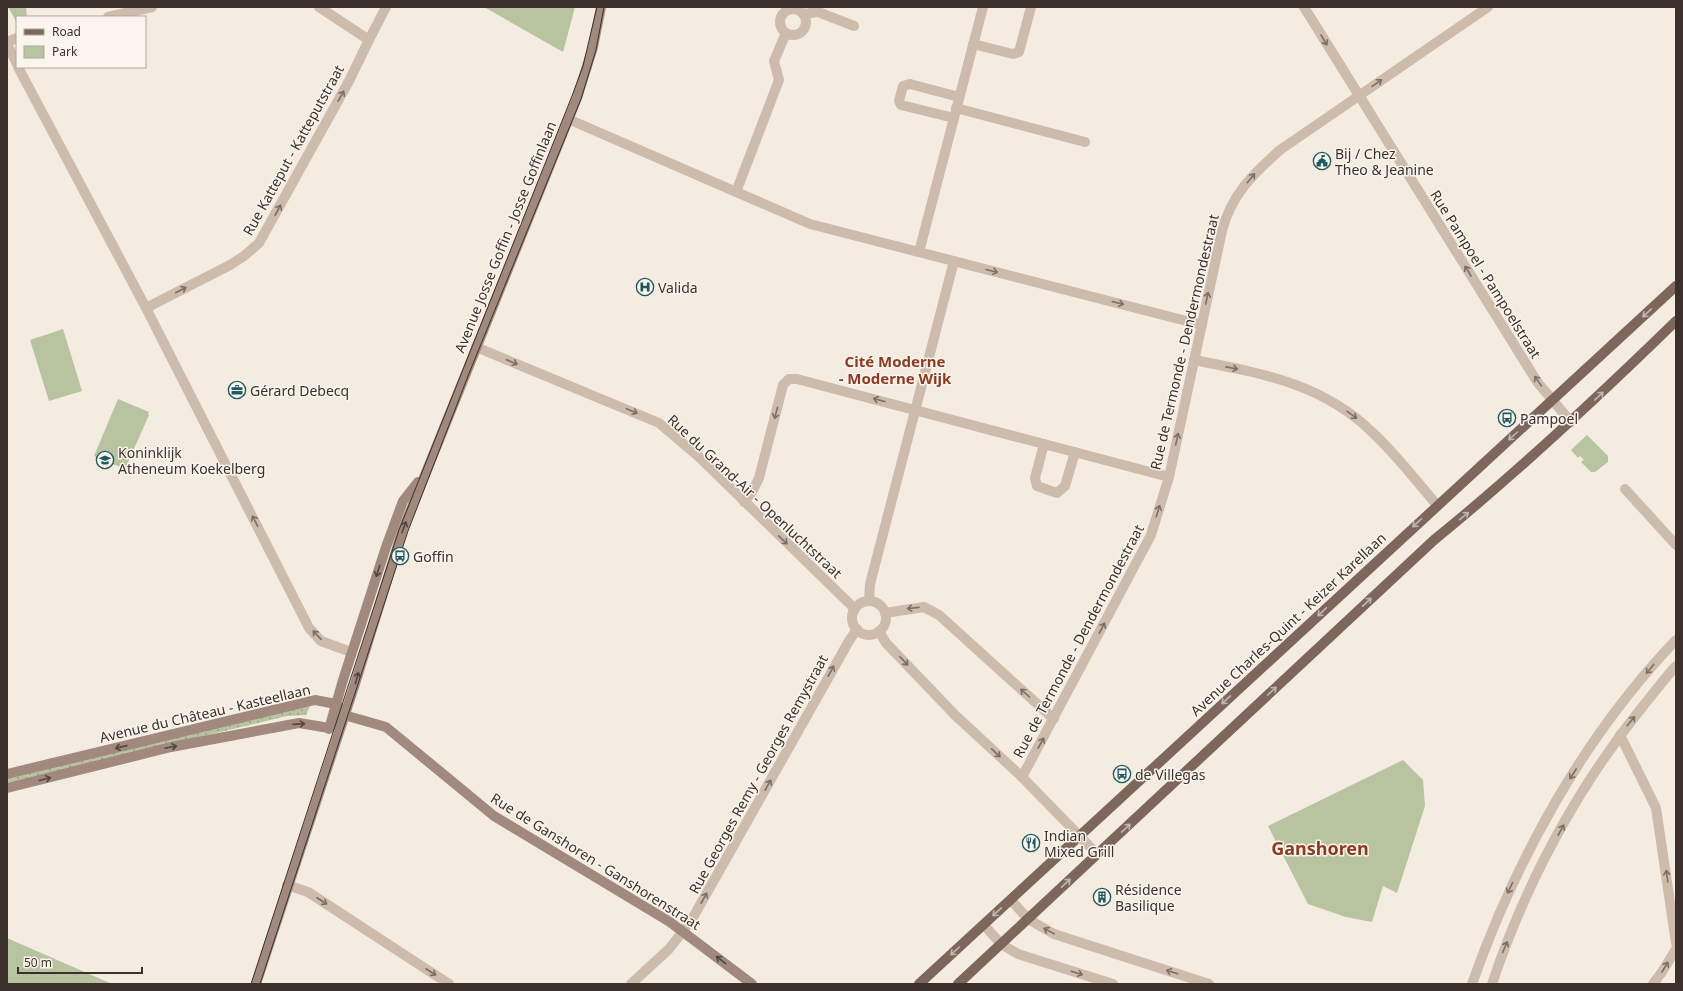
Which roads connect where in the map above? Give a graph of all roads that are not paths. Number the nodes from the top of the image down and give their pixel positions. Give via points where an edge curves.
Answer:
1 (152, 7) edge
2 (319, 7) edge
3 (386, 7) edge
4 (601, 7) edge
5 (983, 7) edge
6 (1031, 7) edge
7 (1304, 7) edge
8 (1488, 7) edge
9 (788, 8) edge
10 (804, 14) junction
11 (112, 16) edge
12 (854, 26) dead end
13 (786, 33) junction
14 (369, 40) junction
15 (7, 42) edge
16 (973, 44) junction
17 (16, 62) edge
18 (19, 68) edge
19 (1359, 96) junction
20 (959, 97) junction
21 (956, 108) junction
22 (954, 118) junction
23 (568, 119) junction
24 (1085, 142) dead end
25 (736, 192) junction
26 (919, 252) junction
27 (954, 261) junction
28 (1676, 286) edge
29 (146, 308) junction
30 (1676, 320) edge
31 (1202, 325) junction
32 (476, 347) junction
33 (1194, 360) junction
34 (1553, 400) junction
35 (917, 410) junction
36 (1571, 422) junction
37 (1044, 444) junction
38 (1074, 452) junction
39 (425, 474) junction
40 (1169, 477) junction
41 (1625, 489) dead end
42 (744, 502) junction
43 (1437, 505) junction
44 (1676, 545) edge
45 (869, 601) junction
46 (855, 609) junction
47 (885, 613) junction
48 (857, 629) junction
49 (879, 631) junction
50 (1676, 640) edge
51 (351, 652) junction
52 (1676, 666) edge
53 (336, 704) junction
54 (344, 715) junction
55 (1054, 719) junction
56 (329, 728) junction
57 (1620, 735) junction
58 (335, 743) junction
59 (7, 774) edge
60 (1022, 777) junction
61 (7, 788) edge
62 (1080, 836) junction
63 (1098, 854) junction
64 (287, 885) junction
65 (1011, 900) junction
66 (1028, 920) junction
67 (984, 925) junction
68 (683, 931) junction
69 (1676, 942) edge
70 (1001, 944) junction
71 (1676, 948) edge
72 (1188, 981) edge
73 (256, 984) edge
74 (449, 984) edge
75 (631, 984) edge
76 (752, 984) edge
77 (919, 984) edge
78 (958, 984) edge
79 (1113, 984) edge
80 (1209, 984) edge
81 (1472, 984) edge
82 (1492, 984) edge
83 (1653, 984) edge

1 - 11 street
2 - 14 street
3 - 14 street, Rue Katteput - Katteputstraat
4 - 23 main road, Avenue Josse Goffin - Josse Goffinlaan via 587,68
5 - 16 street
6 - 16 street via 1019,52 1013,54
7 -> 19 street, Rue Pampoel - Pampoelstraat
19 -> 8 street, Rue de Termonde - Dendermondestraat
9 - 10 street
9 - 13 street via 783,13 780,24
10 - 12 street via 818,12
10 - 13 street via 807,20 803,31 792,36
13 - 25 street via 774,61 779,80
29 -> 14 street, Rue Katteput - Katteputstraat via 230,265 259,243
15 - 17 street
16 - 20 street
18 - 29 street
31 -> 19 street, Rue de Termonde - Dendermondestraat via 1226,214 1232,203 1252,175 1280,150
34 -> 19 street, Rue Pampoel - Pampoelstraat via 1534,376
20 - 21 street
20 - 22 street via 910,84 903,86 899,101 901,105
21 - 22 street
21 - 24 street
22 - 26 street
23 - 25 street
23 - 32 main road, Avenue Josse Goffin - Josse Goffinlaan
25 - 26 street via 810,224
26 - 27 street
27 -> 31 street
27 - 35 street
28 -> 34 main road, Avenue Charles-Quint - Keizer Karellaan
51 -> 29 street via 322,640 309,628
36 -> 30 main road
31 - 33 street, Rue de Termonde - Dendermondestraat
32 - 39 main road, Avenue Josse Goffin - Josse Goffinlaan
32 -> 42 street, Rue du Grand-Air - Openluchtstraat via 660,423
40 -> 33 street, Rue de Termonde - Dendermondestraat
33 -> 43 street via 1279,378 1336,403 1373,432
34 - 36 street, Rue Pampoel - Pampoelstraat
34 -> 43 main road, Avenue Charles-Quint - Keizer Karellaan
35 - 37 street
35 -> 42 street via 789,379 783,385 759,478
35 - 45 street via 870,584
63 -> 36 main road via 1434,540
37 - 38 street
37 - 38 street via 1035,478 1037,486 1057,493 1065,486
38 - 40 street
39 -> 51 main road, Avenue Josse Goffin - Josse Goffinlaan via 403,501
54 -> 39 main road, Avenue Josse Goffin - Josse Goffinlaan via 396,548
55 -> 40 street, Rue de Termonde - Dendermondestraat via 1151,534
41 - 44 street
42 -> 46 street, Rue du Grand-Air - Openluchtstraat
43 -> 62 main road, Avenue Charles-Quint - Keizer Karellaan
45 - 46 street via 861,603
45 - 47 street via 877,604
46 - 48 street via 853,622
47 - 49 street via 885,621
55 -> 47 street via 939,616 924,607
48 - 49 street via 869,634
68 -> 48 street, Rue Georges Remy - Georges Remystraat
49 -> 60 street via 886,642 955,715
50 -> 81 street via 1602,729 1563,789 1506,897
51 - 53 main road, Avenue Josse Goffin - Josse Goffinlaan
57 -> 52 street
53 - 54 main road
53 - 56 main road, Avenue Josse Goffin - Josse Goffinlaan
53 -> 59 main road, Avenue du Château - Kasteellaan via 315,700
54 - 56 main road
54 - 58 main road, Avenue Josse Goffin - Josse Goffinlaan
54 - 68 main road, Rue de Ganshoren - Ganshorenstraat via 386,727 494,816
60 -> 55 street, Rue de Termonde - Dendermondestraat
56 - 58 main road
61 -> 56 main road, Avenue du Château - Kasteellaan via 171,747 292,724
69 -> 57 street via 1656,808
82 -> 57 street via 1522,906 1544,861 1580,797
58 - 64 main road, Avenue Josse Goffin - Josse Goffinlaan
60 - 62 street
62 - 63 street
62 - 65 main road, Avenue Charles-Quint - Keizer Karellaan
66 -> 63 main road
64 - 73 main road, Avenue Josse Goffin - Josse Goffinlaan
64 -> 74 street via 308,892
65 - 66 street
65 -> 67 main road, Avenue Charles-Quint - Keizer Karellaan
66 - 70 main road
72 -> 66 street via 1054,934
67 - 70 street
67 -> 77 main road, Avenue Charles-Quint - Keizer Karellaan
68 - 75 street, Rue Georges Remy - Georges Remystraat via 669,949
76 -> 68 main road, Rue de Ganshoren - Ganshorenstraat
70 - 78 main road
70 -> 79 street via 1018,954
83 -> 71 street
72 - 80 street

